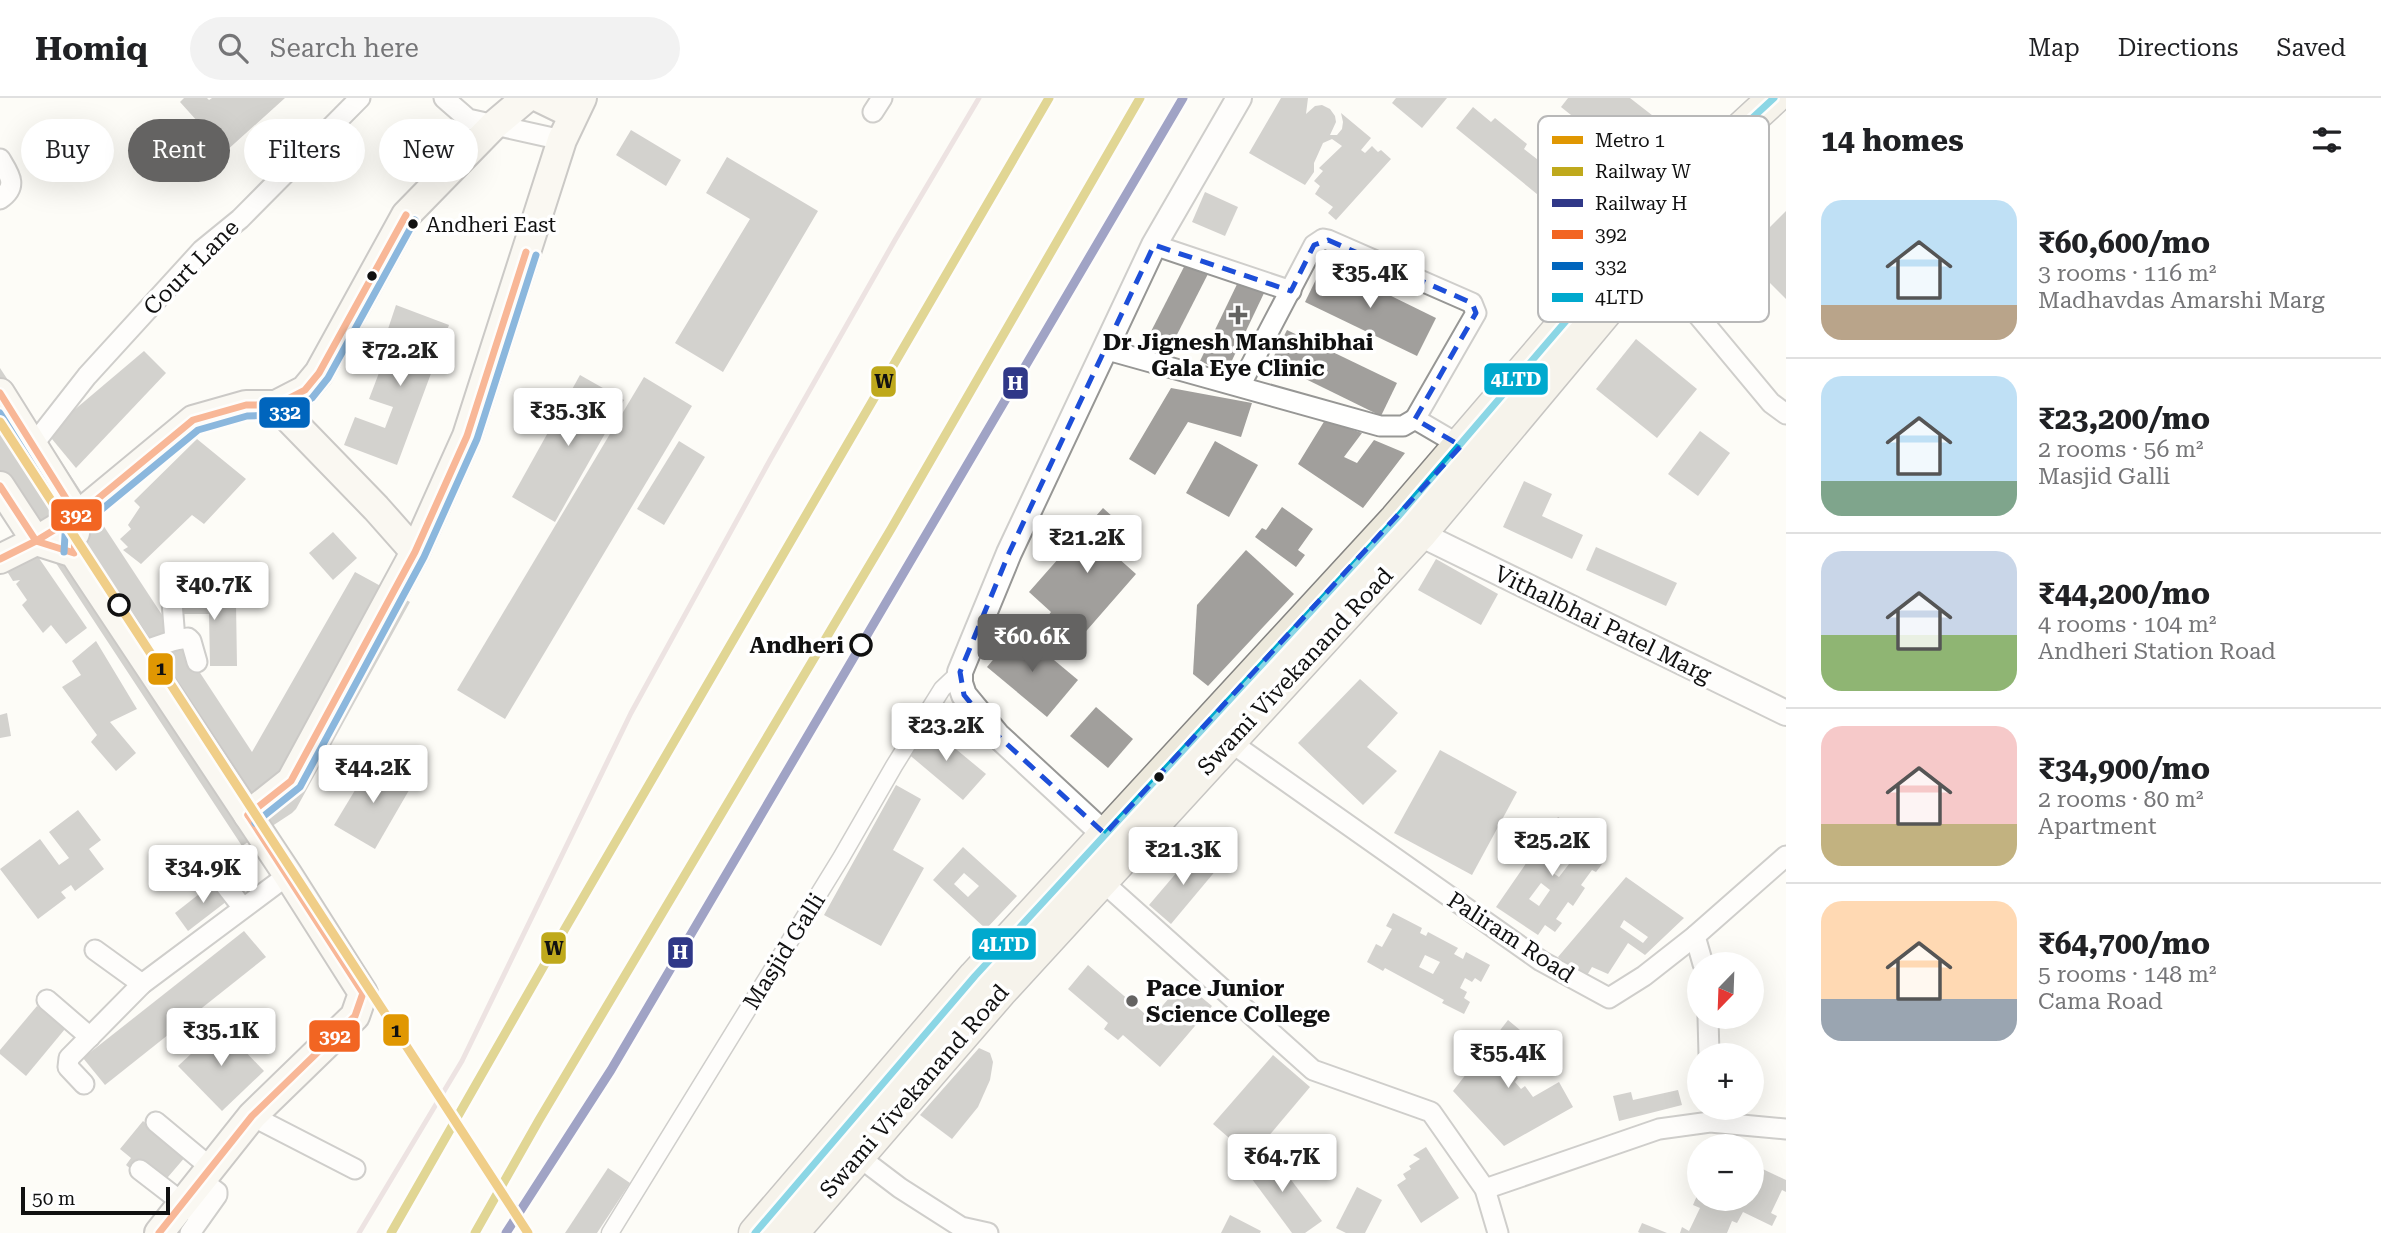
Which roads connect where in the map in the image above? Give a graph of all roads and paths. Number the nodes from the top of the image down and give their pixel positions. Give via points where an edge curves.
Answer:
1 (360, 98) edge
2 (444, 98) edge
3 (526, 98) edge
4 (540, 98) edge
5 (1239, 98) edge
6 (1774, 98) edge
7 (1785, 98) edge
8 (578, 106) edge
9 (1754, 116) edge
10 (1769, 117) edge
11 (492, 126) junction
12 (562, 140) junction
13 (0, 159) edge
14 (0, 199) edge
15 (1154, 245) junction
16 (1291, 291) junction
17 (1566, 322) edge
18 (1597, 322) edge
19 (1704, 322) edge
20 (1104, 349) junction
21 (1240, 386) junction
22 (0, 393) edge
23 (276, 405) junction
24 (1786, 414) edge
25 (1415, 419) junction
26 (33, 445) junction
27 (1461, 446) junction
28 (0, 486) edge
29 (77, 516) junction
30 (1420, 534) junction
31 (36, 541) junction
32 (415, 552) junction
33 (74, 553) junction
34 (0, 559) edge
35 (172, 602) dead end
36 (175, 640) junction
37 (140, 652) junction
38 (197, 662) dead end
39 (960, 672) junction
40 (1786, 713) edge
41 (1229, 741) junction
42 (248, 815) junction
43 (1116, 844) junction
44 (1786, 856) edge
45 (1091, 871) junction
46 (288, 875) junction
47 (225, 885) dead end
48 (243, 908) junction
49 (222, 924) junction
50 (1695, 936) junction
51 (95, 950) dead end
52 (1700, 952) edge
53 (142, 984) junction
54 (47, 1000) dead end
55 (133, 1009) dead end
56 (90, 1037) junction
57 (84, 1084) dead end
58 (252, 1116) junction
59 (1692, 1120) edge
60 (1737, 1120) edge
61 (156, 1122) dead end
62 (1786, 1129) edge
63 (847, 1147) junction
64 (355, 1169) dead end
65 (140, 1170) dead end
66 (1485, 1189) junction
67 (197, 1201) edge
68 (160, 1233) edge
69 (610, 1233) edge
70 (755, 1233) edge
71 (792, 1233) edge
72 (988, 1233) edge
73 (1498, 1233) edge

1 - 26 street, Court Lane via 240,219 202,250 87,376
2 - 11 street via 468,119
3 - 11 main road
4 - 8 main road
5 - 15 street
6 - 9 main road, Swami Vivekanand Road
7 - 10 main road, Swami Vivekanand Road
8 - 12 main road
11 - 12 street
11 - 23 main road via 406,215 319,373 305,390
12 - 32 main road via 467,436
13 - 14 street via 12,184
15 - 16 street
15 - 20 street
16 - 21 street
16 - 25 street via 1314,245 1323,239 1472,303 1476,313
17 - 27 main road, Swami Vivekanand Road
18 - 30 main road, Swami Vivekanand Road
19 - 24 street via 1771,403
20 - 21 street
20 - 39 street via 1009,553
21 - 25 street via 1380,426 1403,426
22 - 26 main road
23 - 29 main road via 246,405 193,420
23 - 32 main road
25 - 27 street
26 - 29 main road
27 - 43 main road, Swami Vivekanand Road
28 - 31 main road
29 - 31 main road
29 - 33 main road
30 - 40 street, Vithalbhai Patel Marg
30 - 41 main road, Swami Vivekanand Road
31 - 33 main road
31 - 34 main road
32 - 42 main road via 290,781
33 - 37 main road
35 - 36 street
36 - 37 street
36 - 38 street via 188,638
37 - 42 main road
39 - 43 street via 964,695 997,736
39 - 69 street, Masjid Galli via 934,701
41 - 43 main road, Swami Vivekanand Road
41 - 50 street, Paliram Road via 1541,961 1609,998
42 - 46 main road
43 - 45 main road, Swami Vivekanand Road
44 - 50 street, Paliram Road
45 - 63 main road, Swami Vivekanand Road via 1000,992
45 - 66 street via 1312,1070 1431,1112
46 - 48 street
46 - 58 main road via 363,993 355,1016
47 - 48 street
48 - 49 street
49 - 53 street
49 - 55 street via 225,935
50 - 52 street
51 - 53 street
53 - 56 street
54 - 56 street
56 - 57 street via 69,1058 68,1067
58 - 64 street
58 - 67 main road
59 - 66 street
60 - 62 street
61 - 67 street
63 - 70 main road, Swami Vivekanand Road
63 - 71 main road, Swami Vivekanand Road
63 - 72 street via 961,1227
65 - 67 street
66 - 73 street
67 - 68 main road

